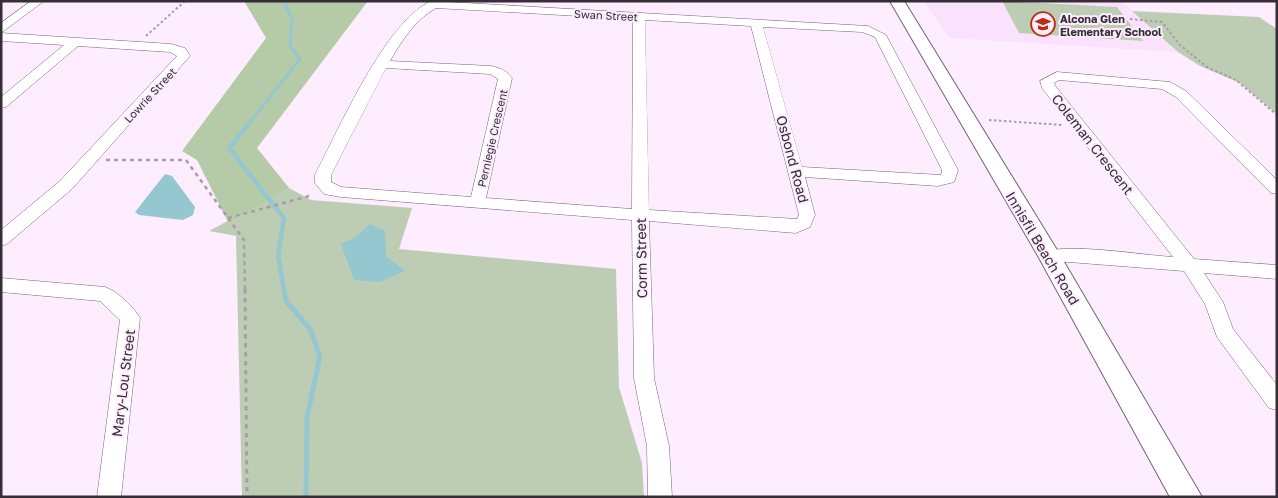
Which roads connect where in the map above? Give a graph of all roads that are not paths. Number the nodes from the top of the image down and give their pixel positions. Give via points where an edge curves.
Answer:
1 (39, 1) edge
2 (897, 1) edge
3 (558, 6) edge
4 (639, 17) junction
5 (756, 23) junction
6 (1, 29) edge
7 (1, 37) edge
8 (74, 43) junction
9 (381, 64) junction
10 (1, 104) edge
11 (797, 172) junction
12 (1277, 189) edge
13 (477, 204) junction
14 (640, 216) junction
15 (1, 240) edge
16 (1049, 256) junction
17 (1189, 265) junction
18 (1277, 272) edge
19 (1, 285) edge
20 (1277, 402) edge
21 (109, 497) edge
22 (660, 497) edge
23 (1187, 497) edge

1 - 6 street
2 - 16 main road, Innisfil Beach Road
3 - 4 street, Swan Street
3 - 9 street, Swan Street via 434,4 422,8
4 - 5 street, Swan Street
4 - 14 street, Corm Street
5 - 11 street, Osbond Road
5 - 11 street, Swan Street via 864,29 880,35 950,170 948,178 938,181
7 - 8 street, Lowrie Street
8 - 10 street
8 - 15 street, Lowrie Street via 175,49 184,56 66,186
9 - 13 street, Perniegie Crescent via 491,70 505,78
9 - 13 street, Swan Street via 323,175 324,186 341,192
11 - 14 street, Osbond Road via 807,216 804,223 796,227
12 - 17 street, Coleman Crescent via 1181,94 1165,85 1057,76 1047,80 1049,88
13 - 14 street, Swan Street
14 - 22 street, Corm Street via 644,378 658,446
16 - 17 street
16 - 23 main road, Innisfil Beach Road
17 - 18 street
17 - 20 street via 1214,302 1224,332
19 - 21 street, Mary-Lou Street via 105,294 130,318

